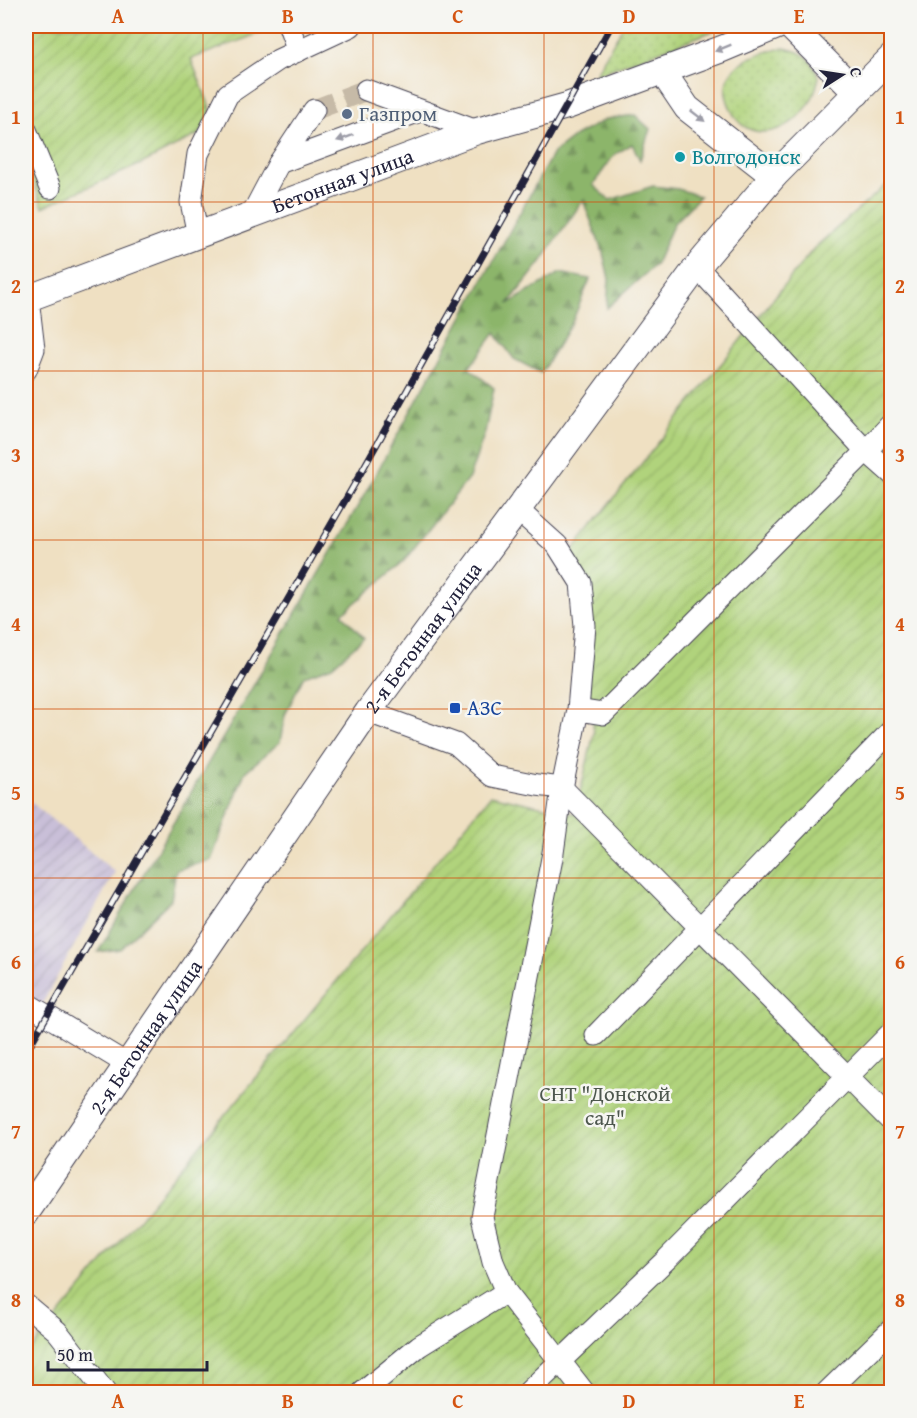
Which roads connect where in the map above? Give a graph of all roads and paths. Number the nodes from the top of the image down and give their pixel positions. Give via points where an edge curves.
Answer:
1 (289, 26) edge
2 (351, 26) edge
3 (777, 26) edge
4 (790, 26) edge
5 (298, 51) junction
6 (891, 57) edge
7 (891, 63) edge
8 (662, 71) junction
9 (366, 90) tunnel mouth
10 (857, 93) junction
11 (314, 110) tunnel mouth
12 (420, 111) junction
13 (26, 130) edge
14 (477, 131) junction
15 (279, 163) junction
16 (774, 176) junction
17 (50, 188) dead end
18 (251, 216) junction
19 (198, 235) junction
20 (697, 267) junction
21 (27, 298) edge
22 (26, 370) edge
23 (891, 423) edge
24 (866, 451) junction
25 (891, 474) edge
26 (518, 510) junction
27 (578, 711) junction
28 (368, 712) junction
29 (891, 730) edge
30 (562, 788) junction
31 (700, 928) junction
32 (26, 1002) edge
33 (891, 1032) edge
34 (596, 1035) dead end
35 (127, 1064) junction
36 (847, 1076) junction
37 (891, 1122) edge
38 (26, 1213) edge
39 (506, 1292) junction
40 (26, 1305) edge
41 (891, 1329) edge
42 (561, 1362) junction
43 (105, 1392) edge
44 (363, 1392) edge
45 (528, 1392) edge
46 (585, 1392) edge
47 (828, 1392) edge

1 - 5 lane
2 - 5 lane
3 -> 8 main road, Бетонная улица
4 - 10 main road
5 - 19 lane via 228,94 198,154 191,202
6 - 10 main road, 2-я Бетонная улица
7 - 10 main road, 2-я Бетонная улица
8 - 14 main road, Бетонная улица via 567,106
8 -> 16 main road via 687,108
9 - 12 lane
10 - 16 main road, 2-я Бетонная улица
11 - 15 lane
12 - 14 lane
12 -> 15 lane
13 - 17 lane
14 - 18 main road, Бетонная улица
15 - 18 lane
16 - 20 main road, 2-я Бетонная улица
18 - 19 main road, Бетонная улица
19 - 21 main road, Бетонная улица
20 - 24 lane
20 - 26 main road, 2-я Бетонная улица
21 - 22 lane via 34,349
23 - 24 lane
24 - 25 lane
24 - 27 lane via 603,714
26 - 27 lane via 557,545 581,583 585,626
26 - 28 main road, 2-я Бетонная улица
27 - 30 lane
28 - 30 lane via 456,744 492,776
28 - 35 main road, 2-я Бетонная улица
29 - 31 lane
30 - 31 lane
30 - 39 lane via 553,853 482,1217 493,1262
31 - 34 lane
31 - 36 lane
32 - 35 lane
33 - 36 lane
35 - 38 main road, 2-я Бетонная улица
36 - 37 lane
36 - 42 lane
39 - 42 lane
39 - 44 lane via 419,1346
40 - 43 lane via 57,1331
41 - 47 lane
42 - 45 lane
42 - 46 lane

